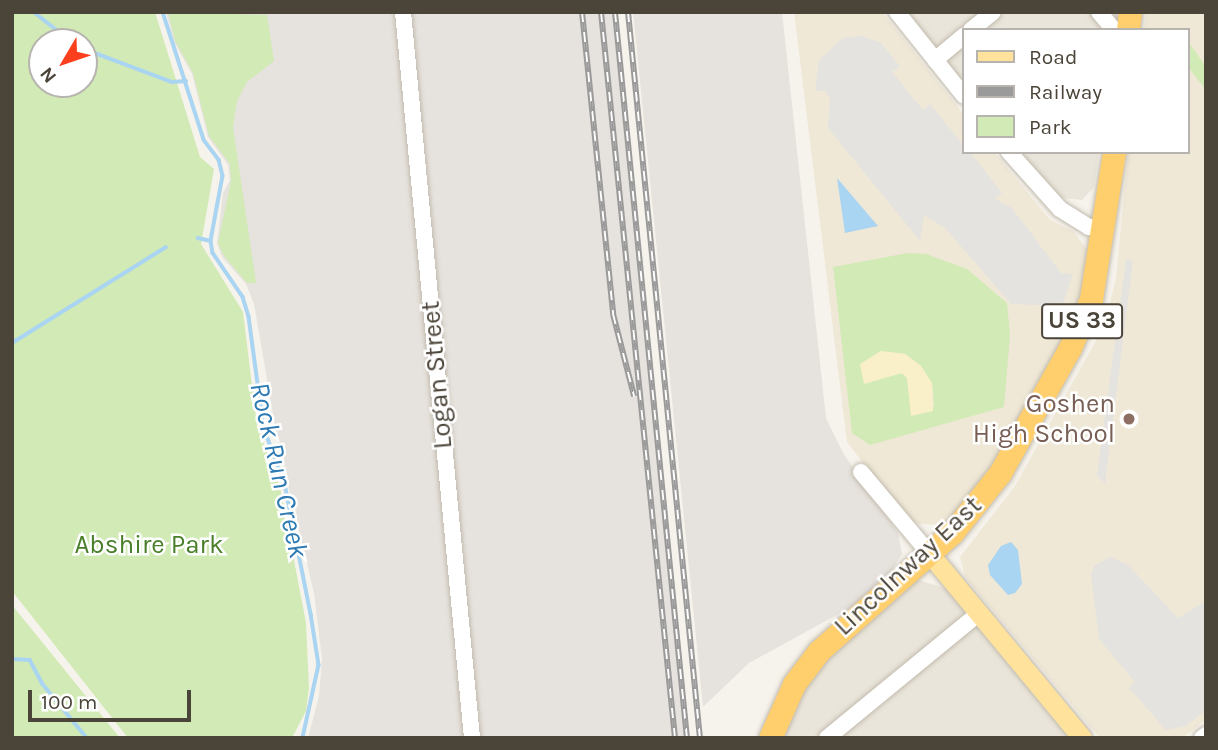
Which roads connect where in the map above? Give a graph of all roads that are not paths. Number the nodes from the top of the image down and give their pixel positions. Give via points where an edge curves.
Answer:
1 (403, 12) edge
2 (897, 12) edge
3 (993, 12) edge
4 (1099, 12) edge
5 (973, 28) edge
6 (1112, 28) edge
7 (962, 38) edge
8 (935, 60) junction
9 (962, 94) edge
10 (1011, 154) edge
11 (1114, 154) edge
12 (1104, 229) junction
13 (861, 471) dead end
14 (929, 553) junction
15 (979, 613) junction
16 (472, 738) edge
17 (769, 738) edge
18 (827, 738) edge
19 (1082, 738) edge

1 - 16 street, Logan Street
2 - 8 street
3 - 5 street
4 - 6 street
7 - 8 street
8 - 9 street
10 - 12 street via 1060,209 1089,227
11 - 12 highway, Lincolnway East / US 33
12 - 14 highway, Lincolnway East / US 33 via 1091,299 1040,405 979,503
13 - 14 street
14 - 15 main road
14 - 17 highway, Lincolnway East / US 33 via 819,651 794,684
15 - 18 street
15 - 19 main road

